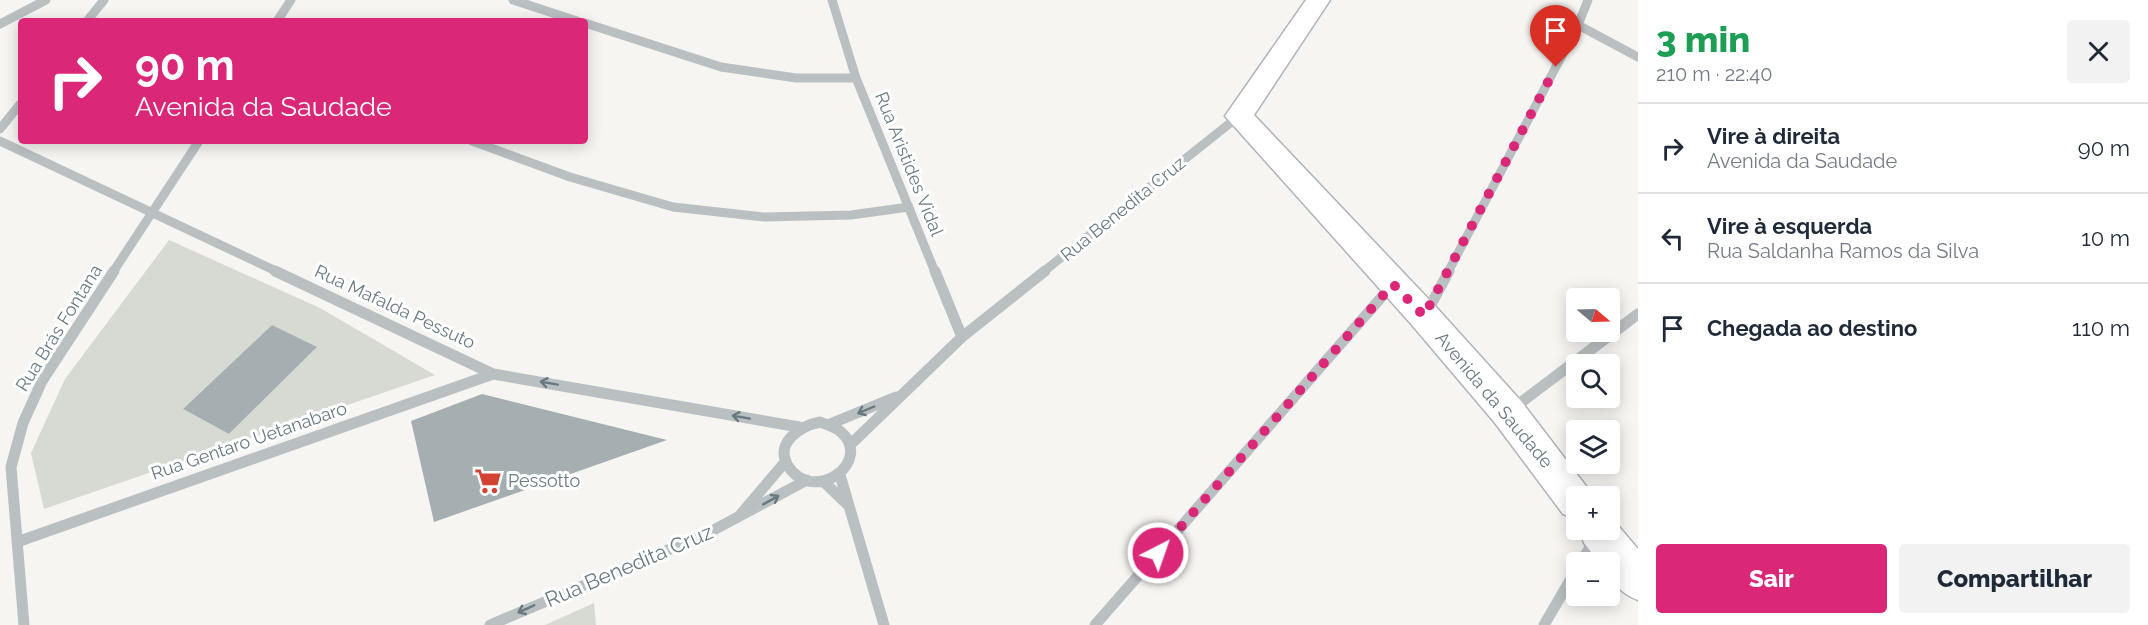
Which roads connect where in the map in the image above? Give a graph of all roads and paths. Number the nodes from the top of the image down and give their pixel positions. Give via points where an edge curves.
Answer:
1 (46, 0) edge
2 (104, 0) edge
3 (291, 0) edge
4 (513, 0) edge
5 (832, 0) edge
6 (1318, 0) edge
7 (1588, 0) edge
8 (89, 18) edge
9 (279, 18) edge
10 (569, 18) edge
11 (0, 24) edge
12 (588, 24) edge
13 (1578, 25) junction
14 (1638, 57) edge
15 (856, 78) junction
16 (18, 107) edge
17 (1239, 116) junction
18 (0, 129) edge
19 (0, 141) edge
20 (197, 144) edge
21 (480, 144) edge
22 (909, 207) junction
23 (152, 212) junction
24 (1393, 284) junction
25 (1638, 314) edge
26 (1424, 316) junction
27 (962, 337) junction
28 (494, 374) junction
29 (902, 395) junction
30 (1508, 412) junction
31 (830, 424) junction
32 (799, 428) junction
33 (850, 445) junction
34 (786, 461) junction
35 (840, 475) junction
36 (807, 480) junction
37 (823, 481) junction
38 (1566, 497) edge
39 (849, 506) junction
40 (735, 521) junction
41 (1598, 540) edge
42 (17, 542) junction
43 (1638, 580) edge
44 (1566, 587) edge
45 (24, 625) edge
46 (490, 625) edge
47 (884, 625) edge
48 (1095, 625) edge
49 (1544, 625) edge

1 - 11 street
2 - 8 street
3 - 9 street
4 - 10 street
5 - 15 street, Rua Aristides Vidal
6 - 17 main road, Rua Benedita Cruz
7 - 13 street
12 - 15 street via 721,67 796,78
13 - 14 street
13 - 26 street
15 - 22 street, Rua Aristides Vidal
16 - 18 street
17 - 24 main road, Avenida da Saudade
17 - 27 street, Rua Benedita Cruz
19 - 23 street, Rua Mafalda Pessuto
20 - 23 street, Rua Brás Fontana
21 - 22 street via 570,177 673,207 764,217 851,215
22 - 27 street, Rua Aristides Vidal
23 - 28 street, Rua Mafalda Pessuto
23 - 42 street, Rua Brás Fontana via 42,381 23,423 11,467
24 - 26 main road, Avenida da Saudade
24 - 48 street
25 - 30 street
26 - 30 main road, Avenida da Saudade
27 - 29 street, Rua Benedita Cruz
32 -> 28 street, Rua Mafalda Pessuto
28 - 42 street, Rua Gentaro Uetanabaro
29 -> 31 street
29 - 33 street, Rua Benedita Cruz
30 - 38 main road, Avenida da Saudade
31 - 32 street via 819,422
31 - 33 street via 839,429
32 - 34 street via 789,437
33 - 35 street via 851,456
34 - 36 street via 790,469
34 - 40 street
35 - 37 street
35 - 39 street
36 - 37 street
40 -> 36 street, Rua Benedita Cruz
37 - 39 street
39 - 47 street
40 -> 46 street, Rua Benedita Cruz
41 - 43 main road, Avenida da Saudade
42 - 45 street, Rua Brás Fontana
44 - 49 street

